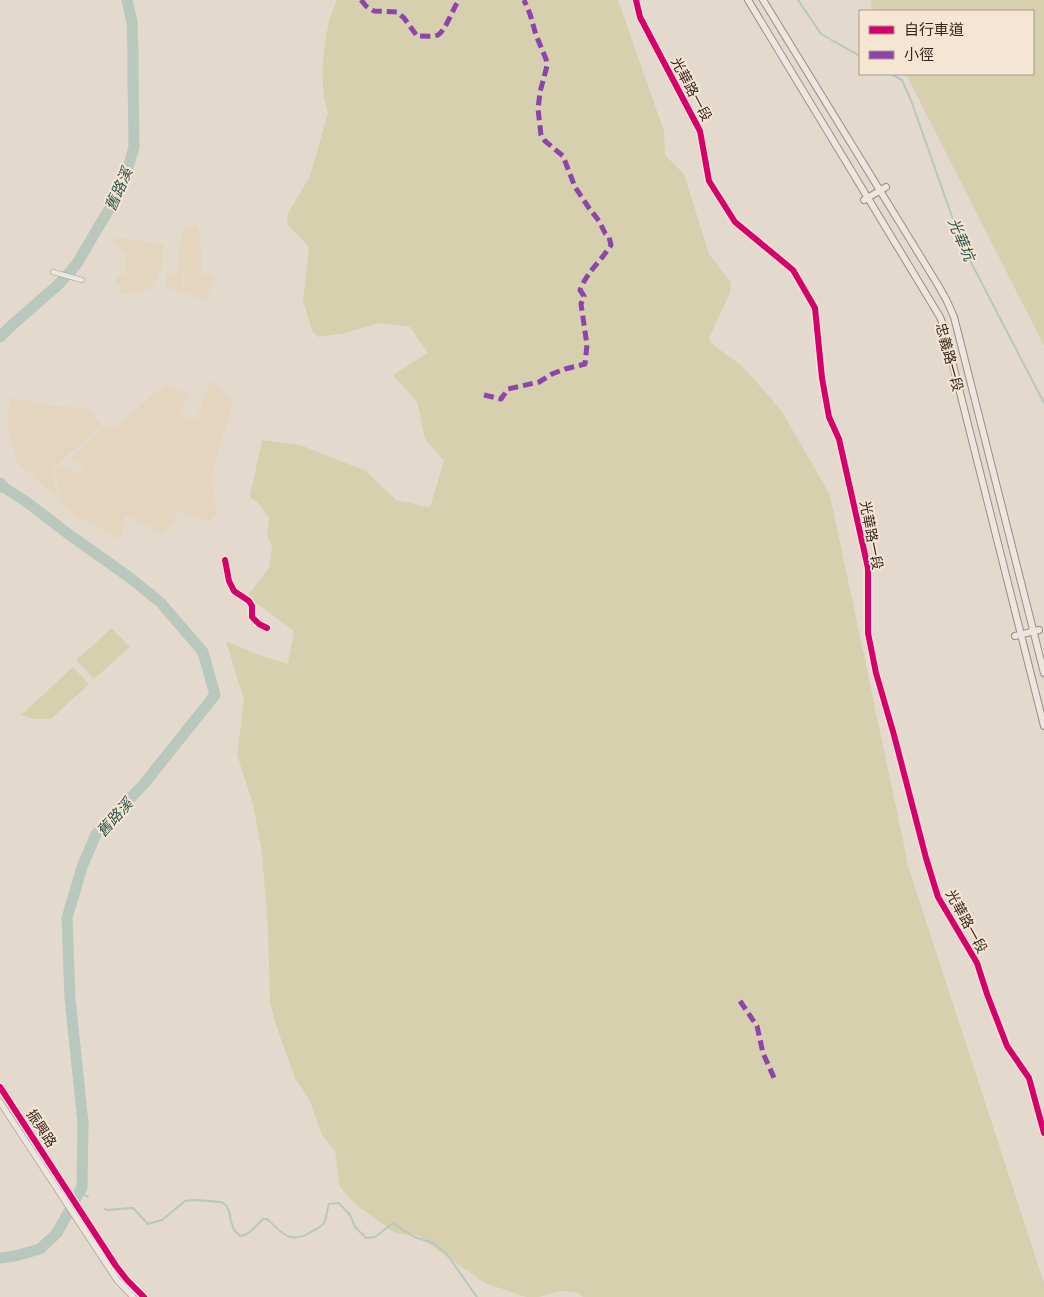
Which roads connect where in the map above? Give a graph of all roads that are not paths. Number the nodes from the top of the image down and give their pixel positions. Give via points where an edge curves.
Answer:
1 (636, 0) edge
2 (748, 0) edge
3 (762, 0) edge
4 (883, 189) junction
5 (866, 199) junction
6 (53, 272) dead end
7 (82, 280) dead end
8 (225, 560) dead end
9 (268, 628) dead end
10 (1036, 630) junction
11 (1018, 635) junction
12 (1044, 673) edge
13 (1044, 726) edge
14 (0, 1086) edge
15 (0, 1102) edge
16 (1044, 1133) edge
17 (133, 1297) edge
18 (144, 1297) edge

1 - 16 street, 光華路一段 via 640,17 700,131 709,181 734,222 794,270 815,308 829,416 839,439 868,568 868,633 876,673 926,858 938,897 977,963 1007,1046 1029,1078
2 - 5 main road, 忠義路一段
3 - 4 main road, 忠義路一段
4 - 5 main road
4 - 10 main road, 忠義路一段 via 948,301 954,317
5 - 11 main road, 忠義路一段 via 943,325
6 - 7 street
8 - 9 street via 234,591 249,601 252,617
10 - 11 main road
10 - 12 main road, 忠義路一段
11 - 13 main road, 忠義路一段
14 - 18 street, 振興路 via 116,1266
15 - 17 street, 振興路 via 117,1280

